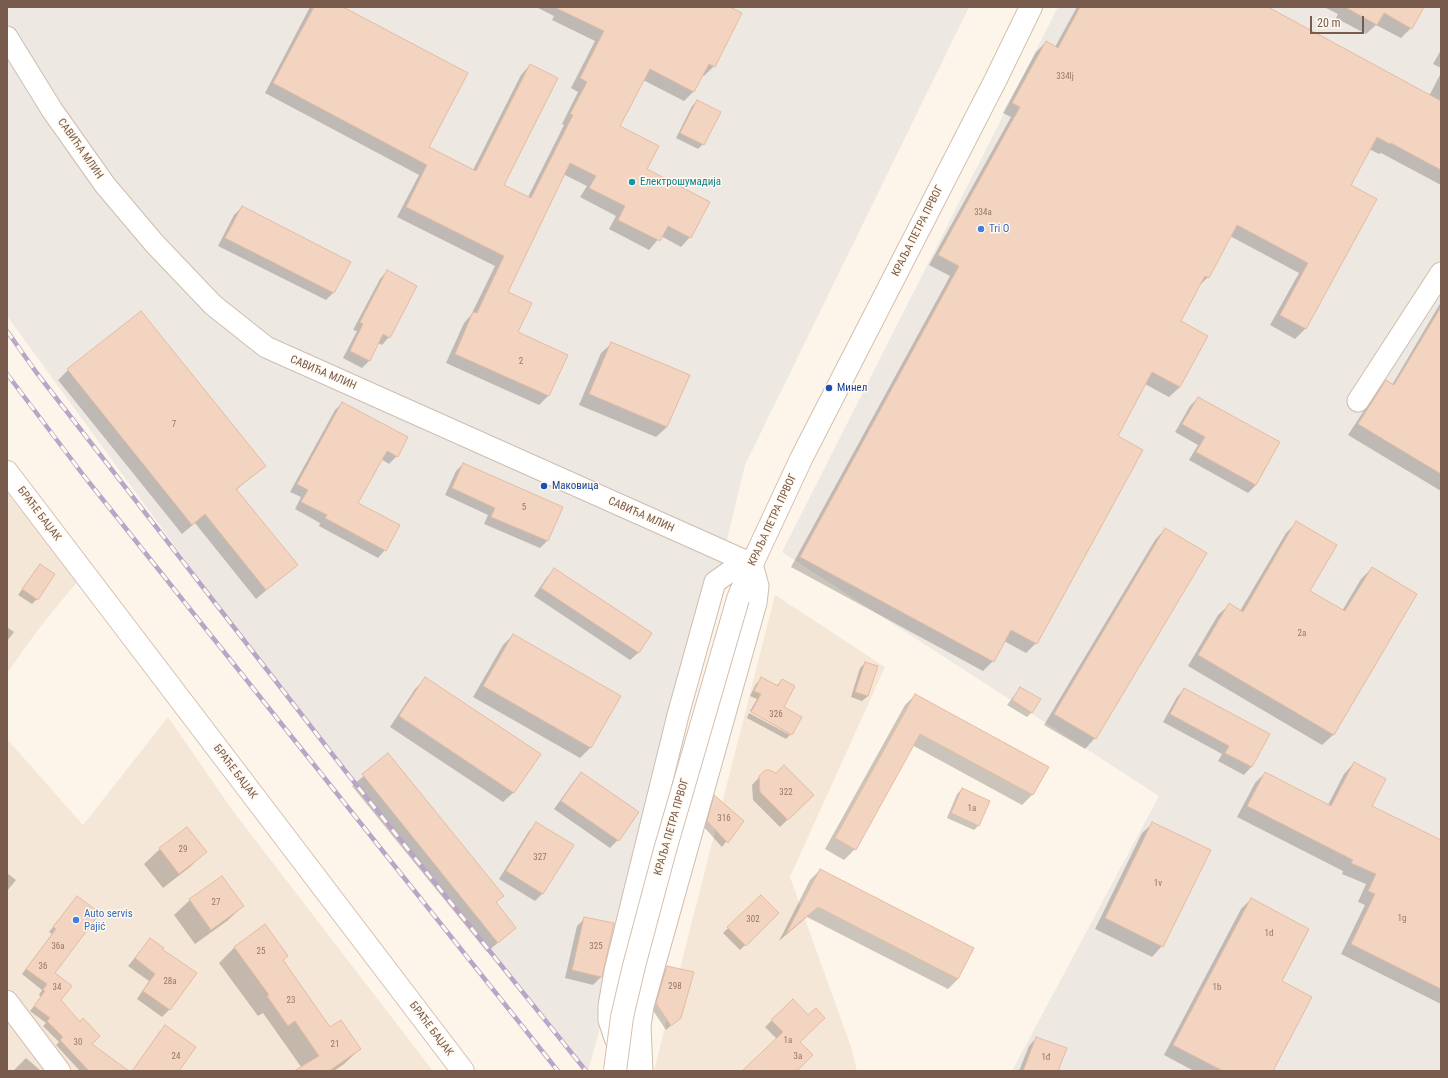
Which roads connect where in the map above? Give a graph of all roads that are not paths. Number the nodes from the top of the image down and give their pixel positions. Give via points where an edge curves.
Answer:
1 (1031, 7) edge
2 (7, 37) edge
3 (1441, 273) edge
4 (1358, 401) dead end
5 (7, 472) edge
6 (752, 564) junction
7 (7, 1002) edge
8 (59, 1071) edge
9 (463, 1071) edge
10 (615, 1071) edge
11 (632, 1071) edge
12 (642, 1071) edge

1 - 6 main road, КРАЉА ПЕТРА ПРВОГ via 802,457
2 - 6 street, САВИЋА МЛИН via 52,110 105,185 154,243 213,305 266,347
3 - 4 street
5 - 9 main road, БРАЋЕ БАЏАК
6 - 10 main road, КРАЉА ПЕТРА ПРВОГ, bridge via 738,599 665,850 622,1017
6 - 11 street via 735,568 715,582 678,715 615,970 609,1020
6 - 12 street via 758,586 756,603 643,1006 640,1026
7 - 8 main road

